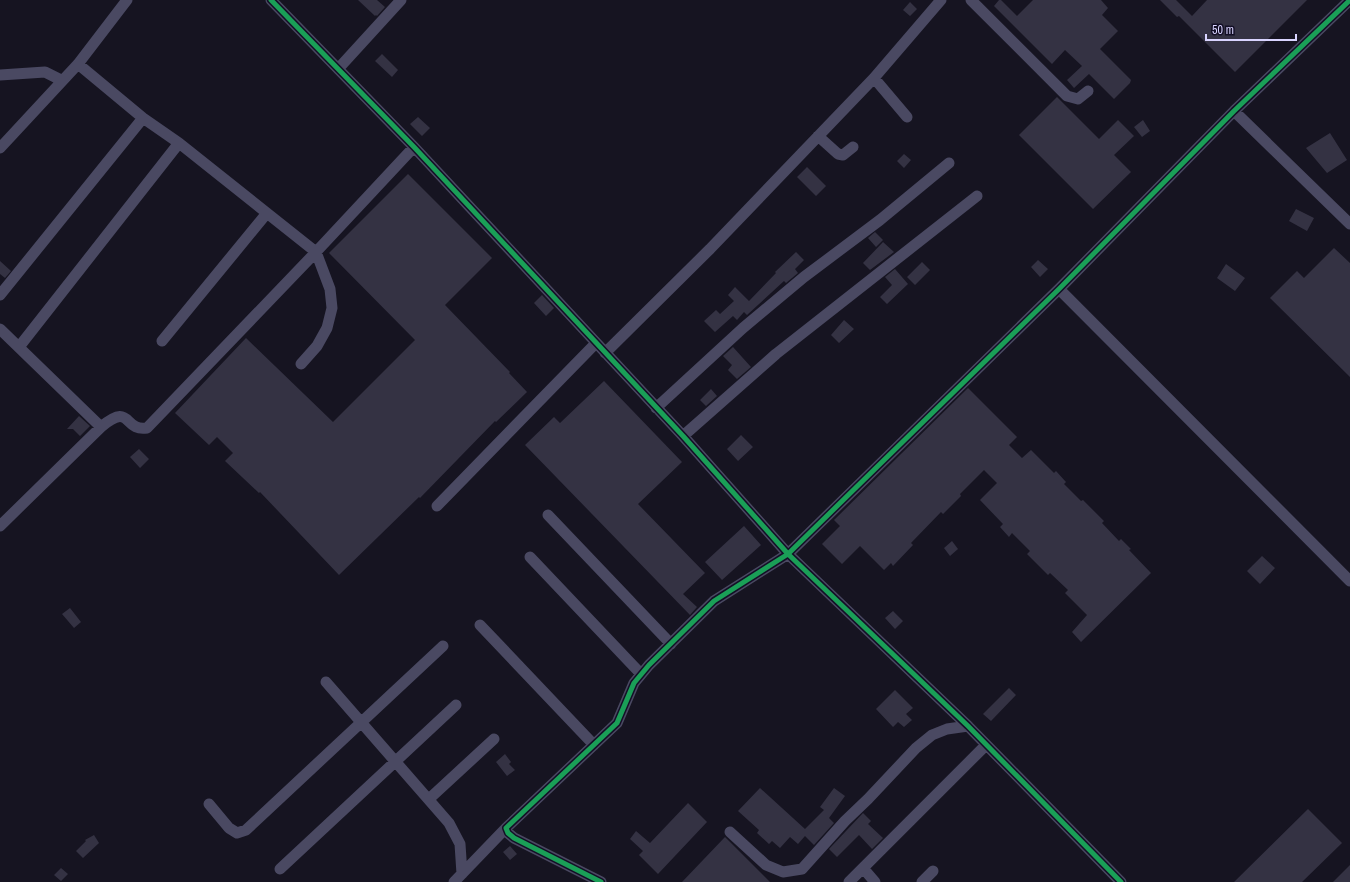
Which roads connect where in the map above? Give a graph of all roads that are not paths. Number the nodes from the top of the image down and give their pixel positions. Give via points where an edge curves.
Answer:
1 (127, 0) edge
2 (271, 0) edge
3 (401, 0) edge
4 (941, 0) edge
5 (970, 0) edge
6 (1350, 0) edge
7 (78, 64) junction
8 (338, 69) junction
9 (0, 75) edge
10 (874, 78) junction
11 (61, 80) junction
12 (1088, 91) dead end
13 (1234, 111) junction
14 (908, 117) dead end
15 (143, 118) junction
16 (818, 136) junction
17 (179, 143) junction
18 (853, 146) dead end
19 (414, 147) junction
20 (0, 148) edge
21 (949, 163) dead end
22 (977, 196) dead end
23 (267, 214) junction
24 (1350, 224) edge
25 (316, 252) junction
26 (1060, 289) junction
27 (0, 295) edge
28 (0, 329) edge
29 (162, 341) dead end
30 (596, 343) junction
31 (20, 347) junction
32 (605, 353) junction
33 (301, 364) dead end
34 (656, 408) junction
35 (101, 427) junction
36 (683, 436) junction
37 (437, 506) dead end
38 (548, 515) dead end
39 (0, 526) edge
40 (788, 554) junction
41 (530, 557) dead end
42 (1350, 581) edge
43 (480, 625) dead end
44 (671, 644) junction
45 (443, 646) dead end
46 (641, 674) junction
47 (326, 682) dead end
48 (456, 705) dead end
49 (362, 722) junction
50 (968, 726) junction
51 (494, 739) dead end
52 (594, 745) junction
53 (986, 745) junction
54 (396, 761) junction
55 (429, 799) junction
56 (209, 804) dead end
57 (506, 828) junction
58 (730, 832) dead end
59 (863, 868) junction
60 (280, 869) dead end
61 (933, 871) dead end
62 (462, 874) junction
63 (454, 882) edge
64 (601, 882) edge
65 (849, 882) edge
66 (875, 882) edge
67 (922, 882) edge
68 (1121, 882) edge

1 - 7 street
2 - 8 street
3 - 8 street
4 - 10 street
5 - 12 street via 1067,96 1078,99
6 - 13 street
7 - 11 street
7 - 15 street
8 - 19 street
9 - 11 street via 45,72
10 - 14 street
10 - 16 street
11 - 20 street
13 - 24 street
13 - 26 street
15 - 17 street
15 - 27 street
16 - 18 street via 838,154 843,155
16 - 32 street via 710,249
17 - 23 street
17 - 31 street
19 - 25 street
19 - 30 street
21 - 34 street via 742,328
22 - 36 street via 776,354
23 - 25 street
23 - 29 street
25 - 33 street via 330,289 332,308 327,328 317,346
25 - 35 street via 147,428 137,428 118,416
26 - 40 street
26 - 42 street
28 - 31 street
30 - 32 street
30 - 37 street
31 - 35 street
32 - 34 street
34 - 36 street
35 - 39 street
36 - 40 street
38 - 44 street
40 - 44 street via 714,601
40 - 50 street
41 - 46 street
43 - 52 street
44 - 46 street
45 - 49 street
46 - 52 street via 632,687 619,721
47 - 49 street
48 - 54 street
49 - 54 street
49 - 56 street via 246,830 237,833 229,828
50 - 53 street
50 - 58 street via 947,729 932,735 916,748 802,869 783,872 766,864
51 - 55 street
52 - 57 street
53 - 59 street
53 - 68 street
54 - 55 street
54 - 60 street
55 - 62 street via 449,823 460,844
57 - 62 street
57 - 64 street via 514,838
59 - 65 street
59 - 66 street
61 - 67 street
62 - 63 street

